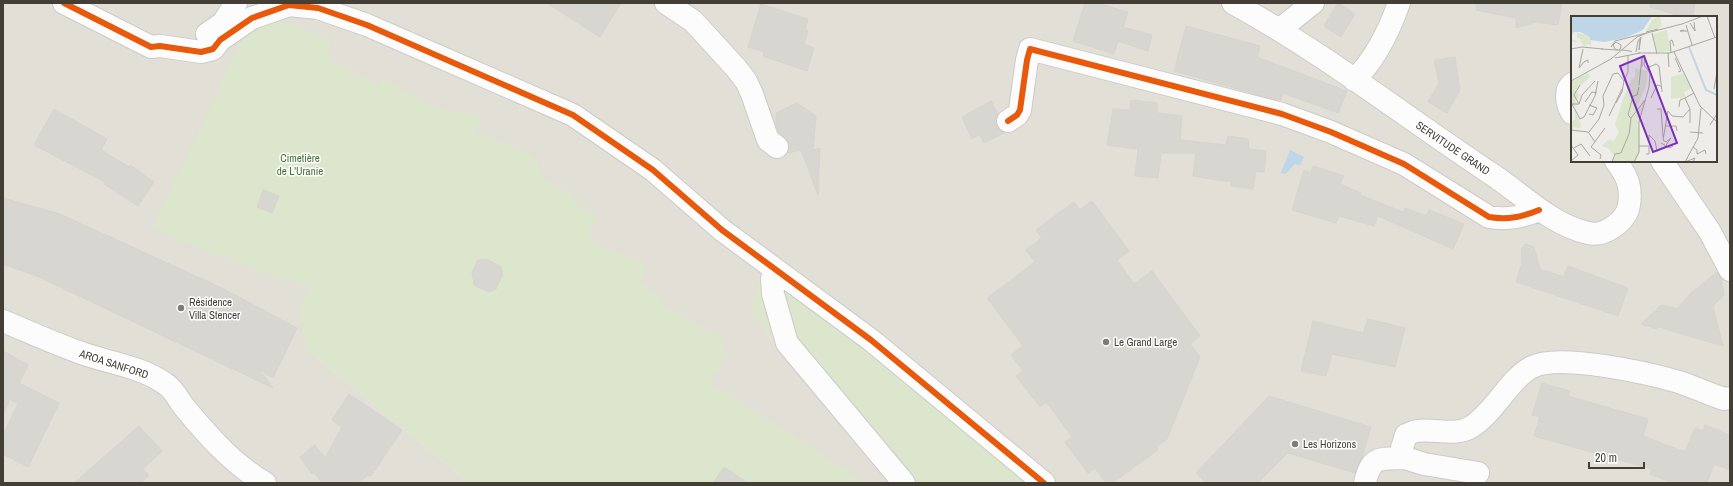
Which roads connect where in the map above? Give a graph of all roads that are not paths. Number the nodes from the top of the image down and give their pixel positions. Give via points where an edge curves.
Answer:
1 (64, 3) edge
2 (236, 3) edge
3 (666, 3) edge
4 (1233, 3) edge
5 (1313, 3) edge
6 (1399, 3) edge
7 (1279, 30) junction
8 (182, 50) junction
9 (1354, 80) junction
10 (1571, 85) edge
11 (1571, 110) edge
12 (1008, 121) dead end
13 (777, 147) dead end
14 (1617, 162) edge
15 (1663, 162) edge
16 (1539, 210) junction
17 (775, 270) junction
18 (1730, 270) edge
19 (3, 320) edge
20 (1730, 398) edge
21 (1405, 458) junction
22 (1478, 473) dead end
23 (262, 482) edge
24 (904, 483) edge
25 (1044, 483) edge
26 (1365, 483) edge

1 - 8 street via 151,47
2 - 8 street via 223,23
3 - 13 street via 693,21 746,81 768,140
4 - 7 street, SERVITUDE GRAND
5 - 7 street
6 - 9 street via 1381,44 1366,68
7 - 9 street, SERVITUDE GRAND
8 - 17 street via 201,52 213,49 220,40 252,18 289,4 318,8 367,26 573,115 653,170 722,230
9 - 16 street, SERVITUDE GRAND via 1502,181
10 - 11 street via 1567,96
12 - 16 street via 1020,110 1030,49 1282,114 1404,164 1489,217 1518,218
14 - 16 street, SERVITUDE GRAND via 1631,190 1629,208 1618,224 1605,232 1589,234
15 - 18 street via 1710,232
17 - 24 street via 772,279 773,294 787,343
17 - 25 street via 871,340
19 - 23 street, AROA SANFORD via 76,351 159,380 177,395 184,407 225,452
20 - 21 street via 1724,399 1679,382 1590,364 1545,363 1531,367 1495,406 1470,427 1454,432 1417,431 1406,435 1402,448
21 - 22 street via 1424,464
21 - 26 street via 1380,459 1374,462

